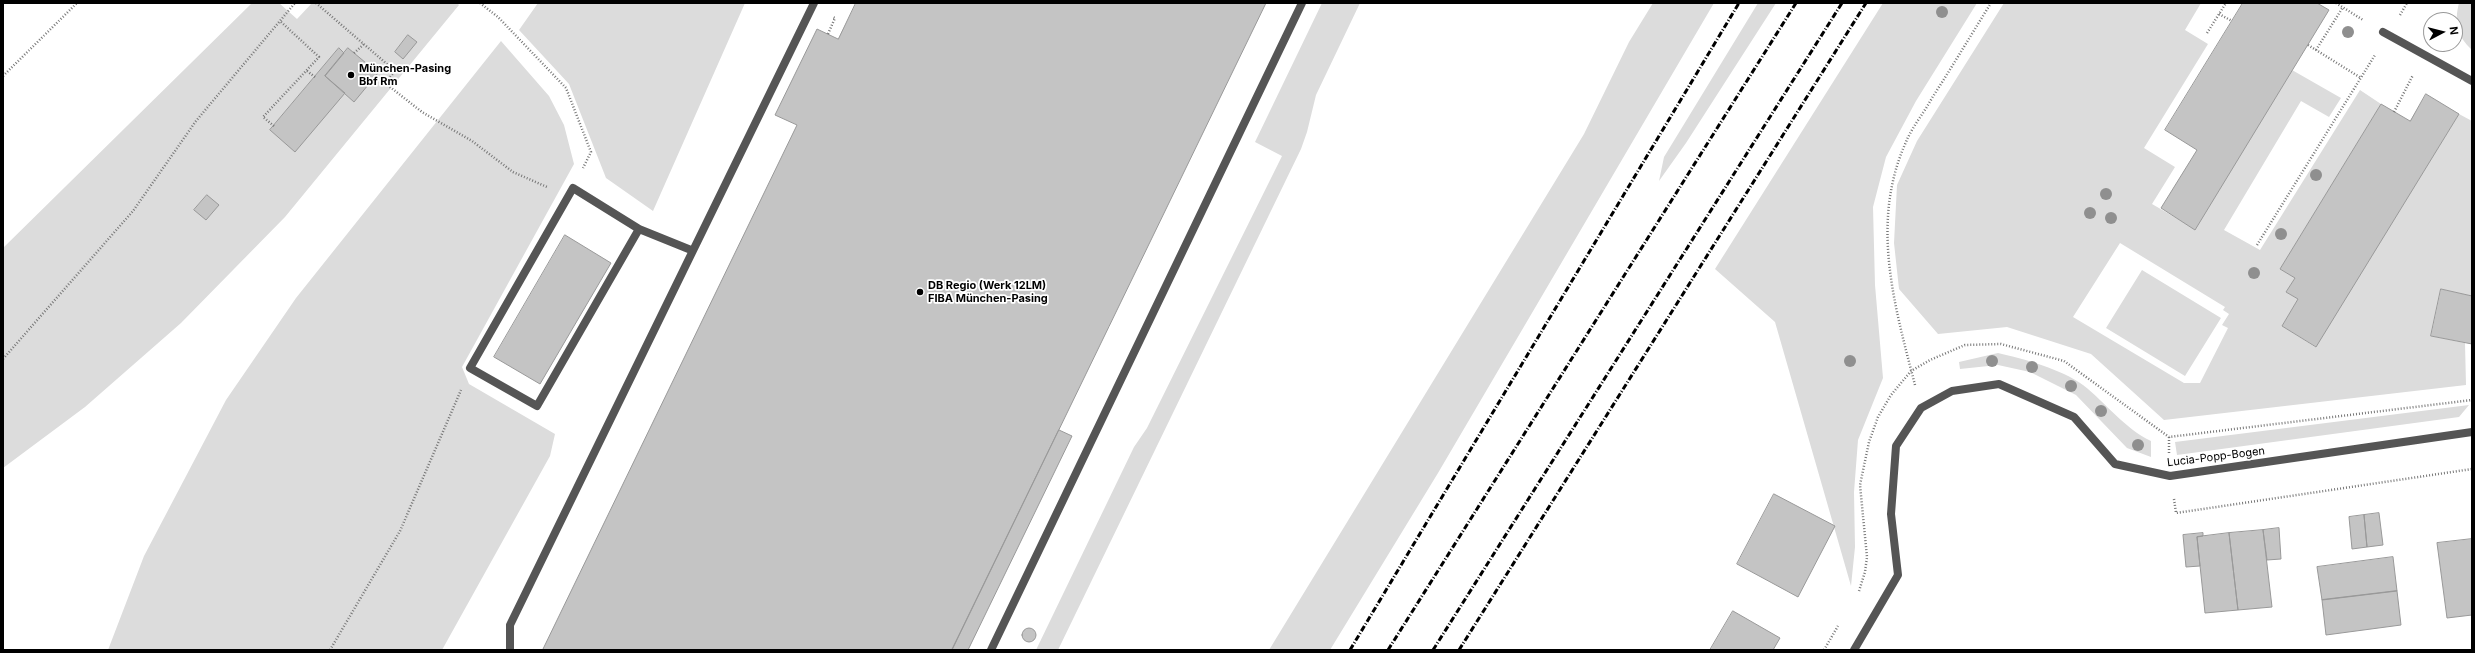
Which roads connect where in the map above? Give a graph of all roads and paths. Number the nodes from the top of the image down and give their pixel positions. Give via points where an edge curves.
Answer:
1 (77, 3) edge
2 (296, 3) edge
3 (316, 3) edge
4 (480, 3) edge
5 (814, 3) edge
6 (1302, 3) edge
7 (1991, 3) edge
8 (2226, 3) edge
9 (2336, 3) edge
10 (2343, 7) junction
11 (2219, 14) junction
12 (280, 21) junction
13 (2232, 21) dead end
14 (2207, 33) dead end
15 (2385, 34) junction
16 (364, 44) junction
17 (2308, 45) dead end
18 (2316, 50) junction
19 (354, 53) dead end
20 (2424, 56) junction
21 (307, 71) junction
22 (3, 76) edge
23 (315, 77) dead end
24 (2361, 78) junction
25 (2472, 81) edge
26 (2394, 112) dead end
27 (274, 126) dead end
28 (574, 188) junction
29 (640, 229) junction
30 (2257, 245) dead end
31 (692, 250) junction
32 (3, 358) edge
33 (470, 368) junction
34 (1920, 408) junction
35 (2472, 432) edge
36 (2169, 437) dead end
37 (2472, 469) edge
38 (2170, 476) junction
39 (330, 650) edge
40 (510, 650) edge
41 (991, 650) edge
42 (1854, 650) edge

1 - 22 path
2 - 12 path
3 - 16 path
4 - 28 path via 498,17 566,88 591,152
5 - 31 street
6 - 41 street
7 - 34 path via 1906,141 1893,178 1887,217 1887,260 1898,319
8 - 11 path
9 - 10 path
10 - 15 path
10 - 18 path
11 - 13 path
11 - 14 path
12 - 21 path via 319,57
12 - 32 path via 196,121 133,211
15 - 20 street
15 - 24 path
16 - 19 path
16 - 28 path via 395,71 385,83 422,112 472,141 513,172 561,194
17 - 18 path
18 - 24 path
20 - 25 street
20 - 26 path
21 - 23 path
21 - 27 path via 263,117
24 - 30 path
28 - 29 street
28 - 33 street
29 - 31 street
29 - 33 street via 537,406
31 - 40 street via 510,625
33 - 39 path via 400,532
34 - 38 street, Lucia-Popp-Bogen via 1952,391 1999,384 2074,417 2115,464
34 - 42 street, Lucia-Popp-Bogen via 1896,446 1891,514 1898,575
35 - 38 street, Lucia-Popp-Bogen
36 - 38 path
37 - 38 path via 2176,513

